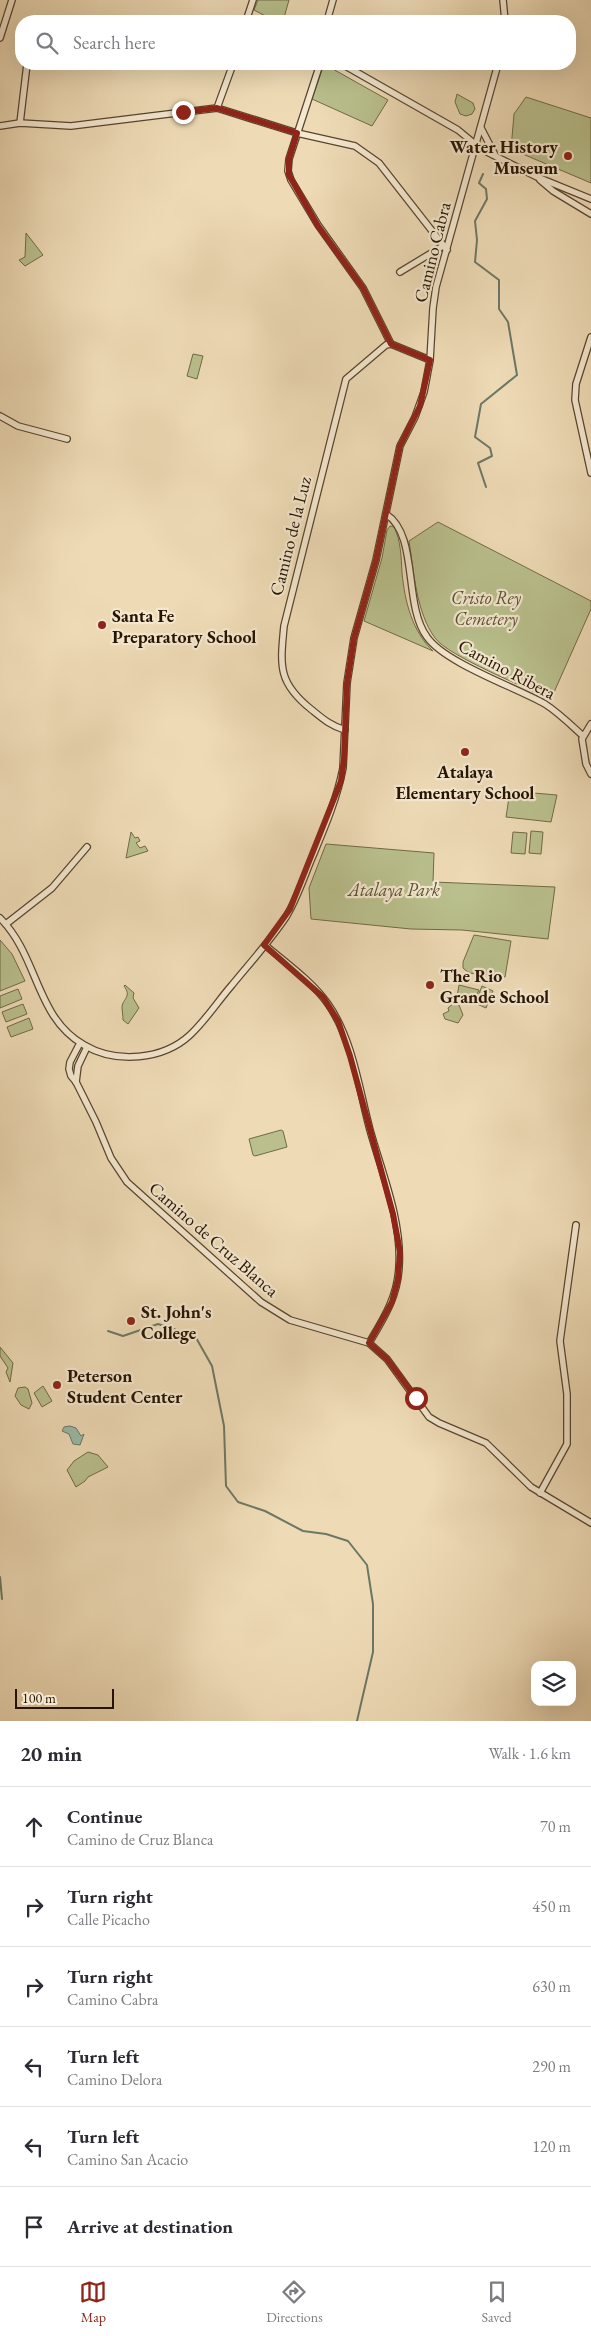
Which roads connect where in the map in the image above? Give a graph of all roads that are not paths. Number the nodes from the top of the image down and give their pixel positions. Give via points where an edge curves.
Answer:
1 (12, 0) edge
2 (253, 0) edge
3 (333, 0) edge
4 (503, 0) edge
5 (508, 0) edge
6 (248, 15) edge
7 (329, 15) edge
8 (504, 15) edge
9 (506, 15) edge
10 (0, 38) edge
11 (26, 70) edge
12 (231, 70) edge
13 (318, 70) edge
14 (353, 70) edge
15 (496, 70) edge
16 (217, 108) junction
17 (20, 123) junction
18 (0, 126) edge
19 (481, 128) junction
20 (297, 133) junction
21 (476, 146) junction
22 (496, 157) junction
23 (537, 177) junction
24 (591, 199) edge
25 (591, 214) edge
26 (445, 248) junction
27 (400, 272) dead end
28 (591, 337) edge
29 (391, 344) junction
30 (430, 360) junction
31 (0, 416) edge
32 (67, 439) dead end
33 (591, 473) edge
34 (386, 514) junction
35 (591, 724) edge
36 (345, 730) junction
37 (583, 736) junction
38 (591, 774) edge
39 (88, 847) dead end
40 (0, 918) edge
41 (6, 924) junction
42 (264, 945) junction
43 (83, 1045) junction
44 (576, 1225) dead end
45 (369, 1343) junction
46 (540, 1493) junction
47 (591, 1523) edge

1 - 10 street
2 - 6 street
3 - 7 street
4 - 8 street
5 - 9 street
11 - 17 street
12 - 16 street
13 - 20 street
14 - 21 street via 458,130
15 - 19 street, Camino Cabra
16 - 17 street via 70,126
16 - 20 street
17 - 18 street
19 - 21 street, Camino Cabra
19 - 22 street
20 - 26 street via 355,146 379,163
20 - 29 street via 289,159 289,175 318,226 363,288
21 - 22 street
21 - 26 street, Camino Cabra
22 - 23 street
23 - 24 street
23 - 25 street via 553,191
26 - 27 street
26 - 30 street, Camino Cabra via 433,308
28 - 33 street via 576,384 575,400
29 - 30 street
29 - 36 street, Camino de la Luz via 346,379 284,626 282,661 290,690 329,724
30 - 34 street, Camino Cabra via 420,406 400,446
31 - 32 street via 26,429
34 - 36 street, Camino Cabra via 350,658
34 - 37 street, Camino Ribera via 398,525 421,626 433,644 547,706
35 - 37 street
36 - 42 street, Camino Cabra via 343,768 336,796 290,909
37 - 38 street via 586,764
39 - 41 street via 52,888
40 - 41 street
41 - 43 street via 24,948 52,1014 63,1029
42 - 43 street, Camino Cabra via 190,1035 169,1048 139,1057 124,1057
42 - 45 street via 323,997 338,1021 391,1205 400,1252 398,1279 392,1302
43 - 45 street, Camino de Cruz Blanca via 69,1069 111,1158 127,1182 261,1302 290,1320
44 - 46 street via 560,1341 567,1394 567,1444
45 - 46 street, Camino de Cruz Blanca via 387,1359 429,1417 486,1443
46 - 47 street, Camino de Cruz Blanca

